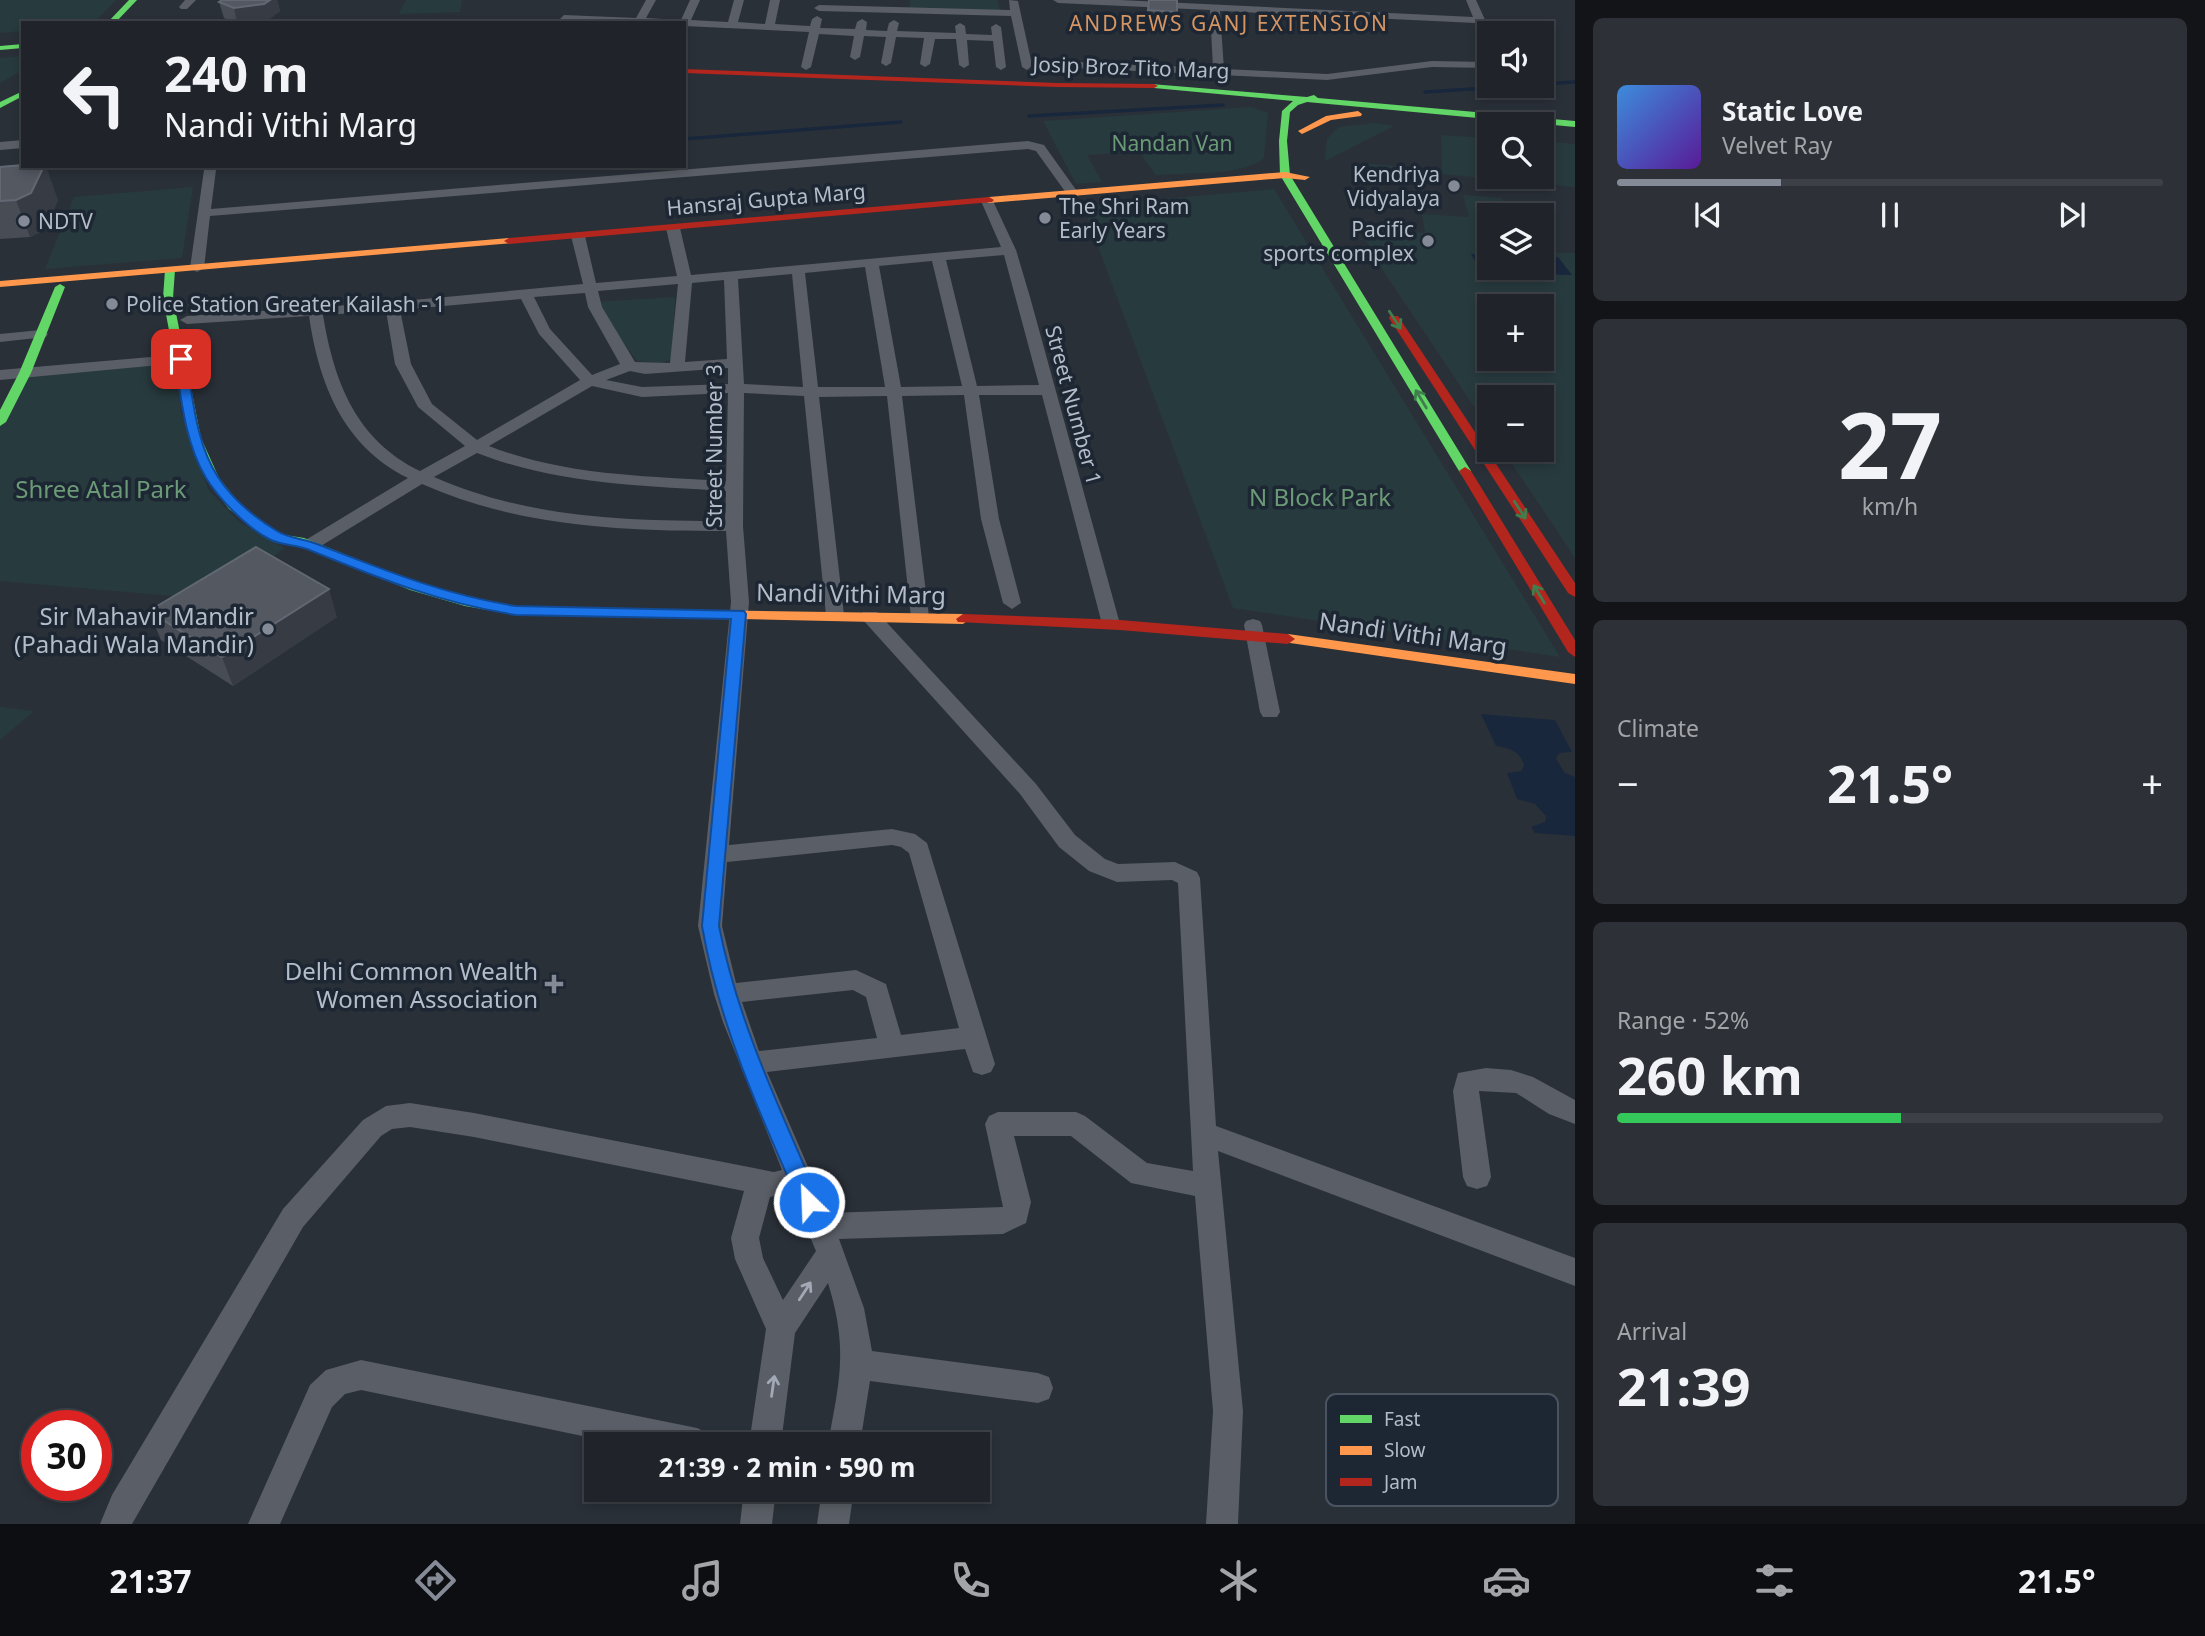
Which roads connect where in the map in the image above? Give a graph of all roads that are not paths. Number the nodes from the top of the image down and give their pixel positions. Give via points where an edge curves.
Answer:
1 (121, 0) edge
2 (133, 0) edge
3 (651, 0) edge
4 (695, 0) edge
5 (739, 0) edge
6 (775, 0) edge
7 (1004, 0) edge
8 (1014, 0) edge
9 (1058, 0) edge
10 (1277, 0) edge
11 (1471, 0) edge
12 (820, 4) edge
13 (901, 7) edge
14 (1215, 8) junction
15 (864, 9) junction
16 (928, 11) junction
17 (1285, 11) junction
18 (958, 12) junction
19 (994, 13) junction
20 (1011, 13) junction
21 (569, 16) edge
22 (1479, 20) joint
23 (101, 21) edge
24 (113, 21) edge
25 (639, 21) joint
26 (685, 21) edge
27 (686, 23) edge
28 (732, 25) junction
29 (769, 27) junction
30 (815, 30) junction
31 (860, 33) junction
32 (892, 34) junction
33 (928, 36) junction
34 (961, 37) junction
35 (998, 38) junction
36 (21, 39) edge
37 (1, 42) edge
38 (21, 46) edge
39 (686, 55) edge
40 (855, 57) dead end
41 (686, 63) edge
42 (886, 63) junction
43 (807, 64) junction
44 (925, 64) junction
45 (964, 65) junction
46 (1477, 65) edge
47 (1001, 66) junction
48 (1026, 69) junction
49 (686, 71) edge
50 (1219, 71) junction
51 (21, 84) edge
52 (1058, 85) junction
53 (21, 94) edge
54 (0, 95) edge
55 (1342, 95) junction
56 (1258, 96) junction
57 (0, 105) edge
58 (1310, 107) junction
59 (1288, 110) junction
60 (1371, 112) junction
61 (1575, 114) edge
62 (1477, 121) edge
63 (1567, 123) edge
64 (1554, 128) edge
65 (1575, 130) edge
66 (1302, 131) junction
67 (21, 144) edge
68 (0, 146) edge
69 (1304, 164) junction
70 (209, 170) dead end
71 (1285, 175) junction
72 (1073, 194) junction
73 (987, 201) junction
74 (204, 213) junction
75 (673, 228) junction
76 (578, 236) junction
77 (1009, 250) junction
78 (1353, 255) dead end
79 (938, 256) junction
80 (871, 261) junction
81 (798, 269) junction
82 (169, 273) junction
83 (731, 277) junction
84 (685, 279) junction
85 (189, 280) junction
86 (0, 284) edge
87 (60, 287) junction
88 (590, 287) junction
89 (0, 293) edge
90 (525, 293) junction
91 (1383, 301) dead end
92 (392, 306) junction
93 (315, 311) junction
94 (187, 320) junction
95 (41, 334) junction
96 (0, 338) edge
97 (189, 358) junction
98 (735, 363) junction
99 (677, 365) junction
100 (629, 366) junction
101 (25, 373) junction
102 (0, 375) edge
103 (589, 382) junction
104 (736, 388) junction
105 (1049, 390) junction
106 (971, 391) junction
107 (812, 392) junction
108 (894, 392) junction
109 (0, 422) edge
110 (1477, 444) edge
111 (476, 447) junction
112 (1452, 450) junction
113 (1477, 450) edge
114 (1489, 462) edge
115 (1498, 476) junction
116 (1468, 477) junction
117 (420, 478) junction
118 (735, 487) junction
119 (734, 526) junction
120 (304, 543) junction
121 (1575, 593) edge
122 (1012, 603) dead end
123 (739, 614) junction
124 (835, 615) junction
125 (870, 616) junction
126 (920, 617) junction
127 (1115, 624) junction
128 (1253, 631) junction
129 (1574, 648) edge
130 (1575, 669) edge
131 (1575, 679) edge
132 (1270, 712) dead end
133 (716, 855) junction
134 (726, 994) junction
135 (974, 1037) junction
136 (891, 1045) junction
137 (750, 1063) junction
138 (982, 1064) dead end
139 (1575, 1112) edge
140 (1203, 1133) junction
141 (1477, 1177) dead end
142 (798, 1178) junction
143 (760, 1182) junction
144 (1208, 1186) junction
145 (820, 1226) junction
146 (830, 1254) junction
147 (1575, 1272) edge
148 (781, 1328) junction
149 (855, 1364) junction
150 (1038, 1388) dead end
151 (639, 1432) edge
152 (767, 1432) edge
153 (846, 1432) edge
154 (759, 1502) edge
155 (836, 1502) edge
156 (116, 1524) edge
157 (264, 1524) edge
158 (756, 1524) edge
159 (833, 1524) edge
160 (1222, 1524) edge

1 - 23 main road
2 - 24 main road
3 - 25 street
4 - 26 street
5 - 28 street
6 - 29 street
7 - 20 street
8 - 20 street
9 - 14 street
10 - 17 street
11 - 22 street
12 - 15 street
12 - 30 street
13 - 15 street
13 - 16 street
13 - 32 street
14 - 17 street
14 - 50 street
15 - 31 street
16 - 18 street
16 - 33 street
17 - 22 street
18 - 19 street
18 - 34 street
19 - 20 street
19 - 35 street
20 - 48 street
21 - 25 street via 609,14
27 - 28 street
28 - 29 street
29 - 30 street
30 - 31 street
30 - 43 street
31 - 32 street
31 - 40 street
32 - 33 street
32 - 42 street
33 - 34 street
33 - 44 street
34 - 35 street
34 - 45 street
35 - 47 street
36 - 37 main road
37 - 38 main road
39 - 43 main road
41 - 43 main road, Josip Broz Tito Marg
42 - 43 main road
42 - 44 main road
43 - 48 main road, Josip Broz Tito Marg
44 - 45 main road
45 - 47 main road
46 - 50 street via 1432,64 1327,77
47 - 48 main road
48 - 50 street
48 - 56 main road, Josip Broz Tito Marg via 1153,79
49 - 52 main road, Josip Broz Tito Marg
51 - 54 main road
52 - 56 main road
52 - 63 main road, Josip Broz Tito Marg via 1137,84
53 - 57 main road
55 - 56 main road, Josip Broz Tito Marg
55 - 59 main road via 1309,99
55 - 61 main road, Josip Broz Tito Marg
56 - 59 main road
58 - 59 main road
58 - 60 main road
58 - 66 main road
59 - 71 main road
60 - 62 main road
60 - 66 main road via 1329,118
64 - 65 main road
66 - 69 main road
67 - 68 street
69 - 71 main road, Hansraj Gupta Marg
69 - 78 main road via 1315,198
70 - 74 street
71 - 72 main road, Hansraj Gupta Marg
112 -> 71 main road
72 - 73 main road, Hansraj Gupta Marg
72 - 74 street via 1040,148 1028,145
73 - 75 main road, Hansraj Gupta Marg
73 - 77 street, Street Number 1
74 - 85 street
75 - 76 main road, Hansraj Gupta Marg
75 - 84 street
76 - 85 main road, Hansraj Gupta Marg via 230,266
76 - 88 street
77 - 79 street
77 - 105 street, Street Number 1
79 - 80 street
79 - 106 street
80 - 81 street
80 - 108 street
81 - 83 street
81 - 107 street
82 - 85 main road, Hansraj Gupta Marg
82 - 86 main road, Hansraj Gupta Marg
82 - 87 main road, Hansraj Gupta Marg
82 - 97 main road, Nandi Vithi Marg via 168,298
83 - 84 street
83 - 98 street, Street Number 3
84 - 88 street
84 - 99 street
85 - 94 main road, Nandi Vithi Marg
87 - 89 main road, Hansraj Gupta Marg
87 - 95 main road
88 - 90 street
88 - 100 street via 595,307
90 - 92 street
90 - 103 street via 544,331
91 -> 110 main road
92 - 93 street
92 - 111 street via 403,364 426,407
93 - 94 street
93 - 117 street via 323,361 354,426 389,463
94 - 97 main road, Nandi Vithi Marg
95 - 96 street
95 - 101 main road
97 - 101 street
97 - 120 main road, Nandi Vithi Marg via 195,438 213,479 249,520 275,537
98 - 99 street
98 - 104 street, Street Number 3
99 - 100 street
100 - 103 street
101 - 102 street
101 - 109 main road
103 - 104 street via 642,392
103 - 111 street
104 - 107 street
104 - 118 street, Street Number 3
105 - 106 street
105 - 127 street, Street Number 1
106 - 108 street
106 - 122 street via 990,519
107 - 108 street
107 - 124 street
108 - 126 street
111 - 117 street
111 - 118 street via 515,462 585,477
112 - 113 main road
112 - 116 main road
114 - 115 main road
115 - 116 main road
115 -> 121 main road
129 -> 116 main road
117 - 119 street via 533,517 621,526
117 - 120 street
118 - 119 street, Street Number 3
119 - 123 street, Street Number 3
120 - 123 main road, Nandi Vithi Marg via 415,587 516,611
123 - 124 main road, Nandi Vithi Marg
123 - 133 street, Street Number 3
124 - 125 main road, Nandi Vithi Marg
125 - 126 main road, Nandi Vithi Marg
125 - 140 street via 1028,789 1067,841 1097,865 1117,873 1175,871 1189,878
126 - 127 main road, Nandi Vithi Marg
127 - 128 main road, Nandi Vithi Marg
128 - 130 main road, Nandi Vithi Marg via 1303,630
128 - 131 main road, Nandi Vithi Marg
128 - 132 street
133 - 134 street, Street Number 3 via 710,926
133 - 135 street via 892,837 907,840 919,849
134 - 136 street via 856,980 877,991
134 - 137 street, Street Number 3
135 - 136 street
135 - 138 street
136 - 137 street
137 - 142 street, Street Number 3
139 - 141 street via 1548,1102 1518,1082 1467,1081
140 - 144 street
140 - 147 street
142 - 143 street via 774,1185
142 - 145 street, Street Number 3
143 - 148 street via 745,1238 748,1259
143 - 156 street via 474,1125 410,1115 386,1118 293,1218
144 - 145 street via 1141,1174 1076,1124 998,1124 1016,1214 1003,1221
144 - 160 street via 1228,1411
145 - 146 street, Street Number 3
148 -> 146 street
146 - 149 street, Street Number 3 via 849,1308
152 -> 148 street
149 - 150 street
149 - 153 street, Street Number 3
151 - 157 street via 361,1375 337,1381 321,1396
154 - 158 street
155 - 159 street

